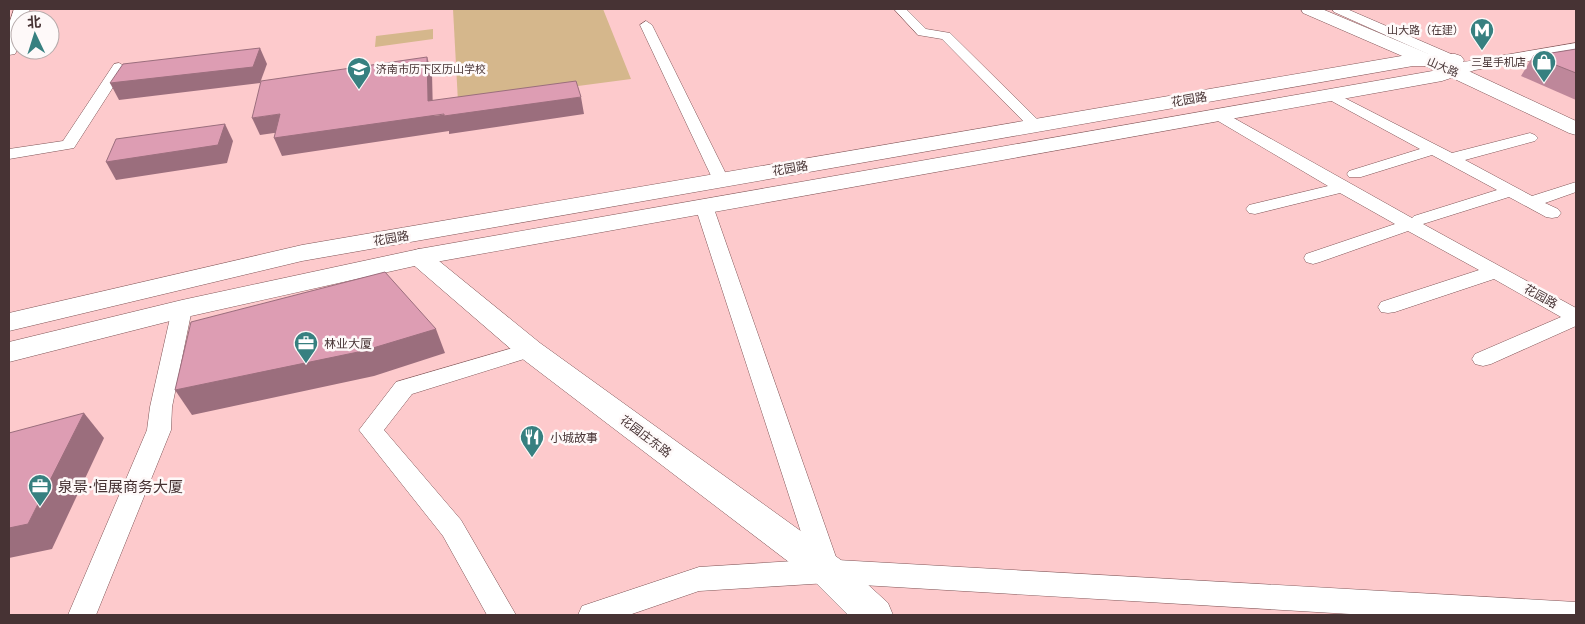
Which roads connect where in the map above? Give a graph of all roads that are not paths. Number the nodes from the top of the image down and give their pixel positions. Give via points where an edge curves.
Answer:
1 (22, 9) edge
2 (900, 9) edge
3 (1309, 9) edge
4 (1327, 9) edge
5 (1338, 9) edge
6 (646, 25) dead end
7 (1576, 34) edge
8 (1576, 42) edge
9 (1576, 48) edge
10 (9, 50) edge
11 (1443, 59) junction
12 (118, 67) edge
13 (1331, 95) junction
14 (1218, 115) junction
15 (1576, 116) edge
16 (1036, 126) junction
17 (1576, 129) edge
18 (1530, 138) dead end
19 (1433, 150) junction
20 (9, 154) edge
21 (1450, 158) junction
22 (1355, 174) dead end
23 (721, 180) junction
24 (1342, 187) junction
25 (1576, 187) edge
26 (1510, 191) junction
27 (1530, 202) junction
28 (704, 206) junction
29 (1255, 209) dead end
30 (1552, 213) dead end
31 (1416, 222) junction
32 (420, 257) junction
33 (1313, 258) dead end
34 (1497, 271) junction
35 (1388, 307) dead end
36 (182, 310) junction
37 (1576, 317) edge
38 (9, 322) edge
39 (530, 350) junction
40 (9, 352) edge
41 (1483, 359) dead end
42 (828, 572) junction
43 (82, 615) edge
44 (502, 615) edge
45 (592, 615) edge
46 (874, 615) edge
47 (1576, 615) edge

1 - 10 main road
2 - 16 street via 922,32 946,36
3 - 11 main road, 山大路
4 - 11 main road, 山大路
5 - 11 street, 山大路
6 - 23 street
7 - 11 main road via 1448,53
8 - 11 main road, 花园路
9 - 11 main road, 花园路
11 - 13 main road, 花园路 via 1442,75
11 - 15 main road, 山大路
11 - 16 main road, 花园路 via 1413,60
11 - 17 main road, 山大路
12 - 20 street via 68,145
13 - 14 main road, 花园路
13 - 19 street
14 - 24 street, 花园路
14 - 28 main road, 花园路
16 - 23 main road, 花园路
18 - 21 street
19 - 21 street
19 - 22 street
21 - 26 street
23 - 38 main road, 花园路 via 302,253
24 - 29 street
24 - 31 street, 花园路
25 - 27 street
26 - 27 street
26 - 31 street
27 - 30 street
28 - 32 main road, 花园路
28 - 42 street
31 - 33 street
31 - 34 street, 花园路
32 - 36 main road, 花园路
32 - 39 main road, 花园庄东路
34 - 35 street
34 - 37 street, 花园路
36 - 40 main road, 花园路
36 - 43 street via 159,430
37 - 41 street
39 - 42 main road, 花园庄东路
39 - 44 street via 404,388 371,430 452,528
42 - 45 street via 699,579
42 - 46 main road, 花园庄东路
42 - 47 street

